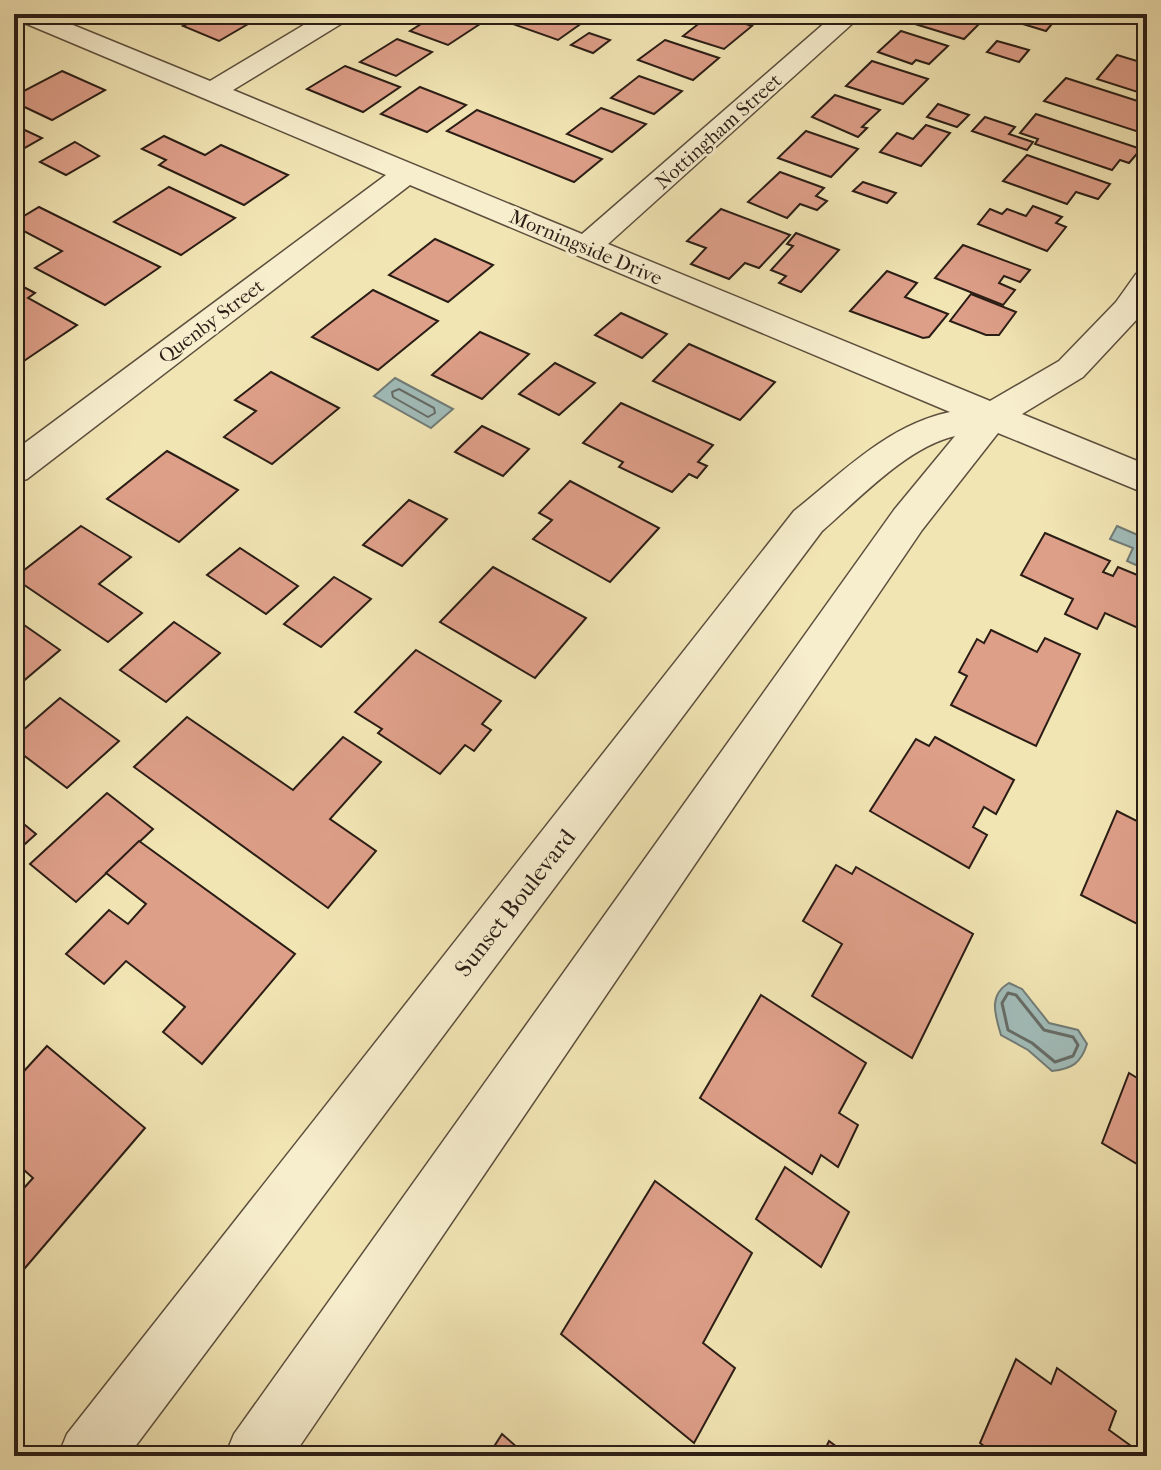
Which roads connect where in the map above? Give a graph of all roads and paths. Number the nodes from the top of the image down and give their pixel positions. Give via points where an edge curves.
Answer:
1 (340, 14) edge
2 (850, 14) edge
3 (287, 19) dead end
4 (34, 26) edge
5 (314, 30) junction
6 (211, 92) junction
7 (408, 173) junction
8 (586, 247) junction
9 (1147, 281) edge
10 (992, 416) junction
11 (14, 470) edge
12 (1147, 480) edge
13 (89, 1456) edge
14 (256, 1456) edge

1 - 5 street
2 - 8 street, Nottingham Street
3 - 5 street
4 - 6 street, Morningside Drive
5 - 6 street
6 - 7 street, Morningside Drive
7 - 8 street, Morningside Drive
7 - 11 street, Quenby Street
8 - 10 street, Morningside Drive
9 - 10 street, Sunset Boulevard via 1071,369
10 - 12 street, Morningside Drive
10 - 13 street, Sunset Boulevard via 931,429 899,446 808,521
10 - 14 street, Sunset Boulevard via 899,533

